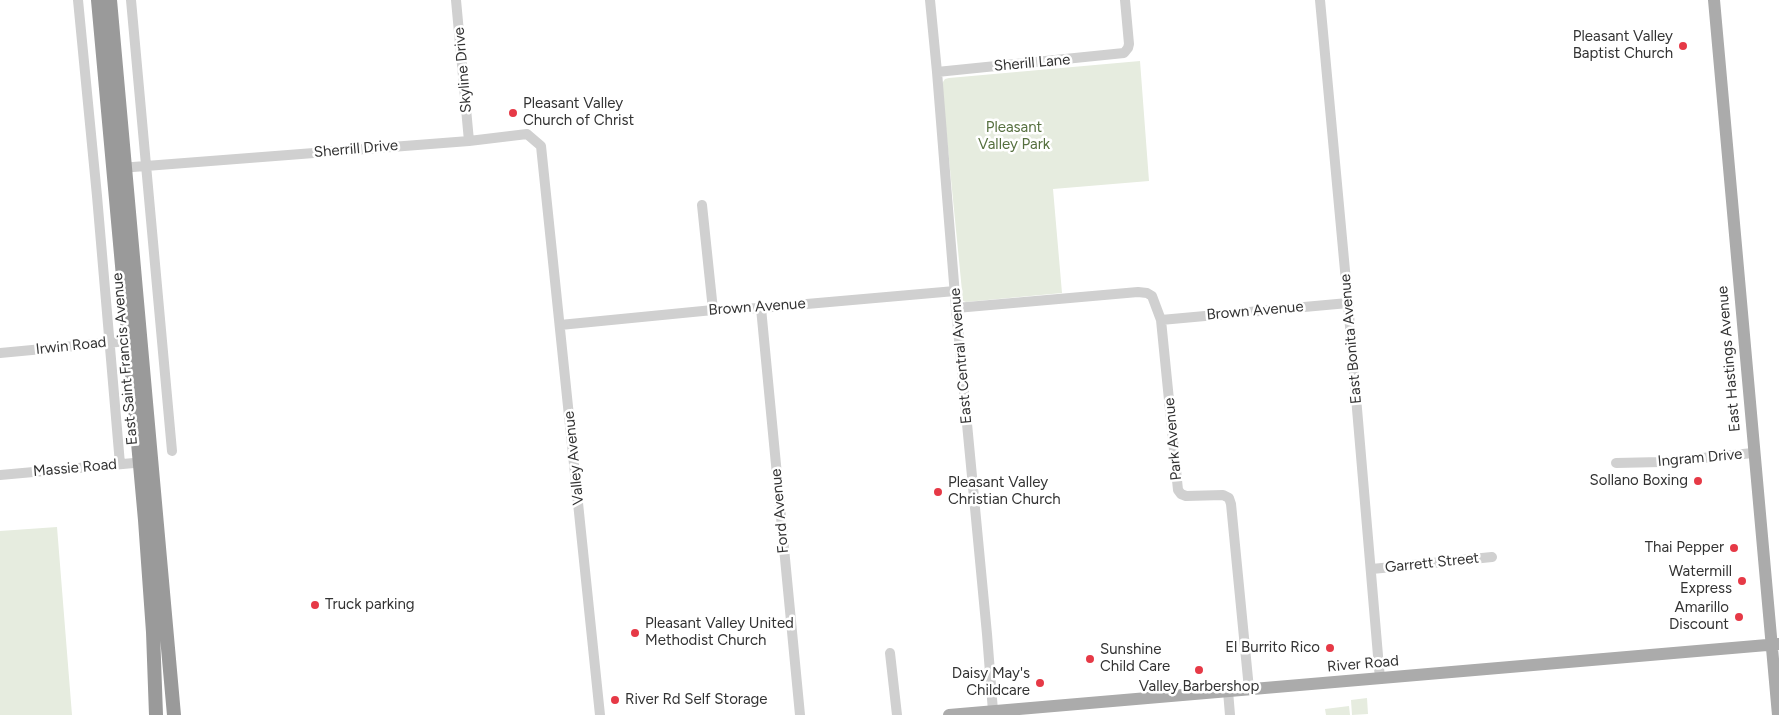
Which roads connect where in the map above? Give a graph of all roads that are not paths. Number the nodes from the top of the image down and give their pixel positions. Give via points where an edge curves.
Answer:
1 (78, 0) edge
2 (98, 0) edge
3 (110, 0) edge
4 (131, 0) edge
5 (456, 0) edge
6 (930, 0) edge
7 (1125, 0) edge
8 (1320, 0) edge
9 (1714, 0) edge
10 (937, 72) junction
11 (469, 141) junction
12 (146, 166) junction
13 (119, 169) junction
14 (546, 201) joint
15 (702, 205) dead end
16 (954, 291) junction
17 (1348, 303) junction
18 (761, 308) junction
19 (956, 308) junction
20 (713, 310) junction
21 (1161, 320) junction
22 (560, 325) junction
23 (134, 337) junction
24 (109, 343) junction
25 (0, 353) edge
26 (172, 451) dead end
27 (1754, 454) junction
28 (145, 462) junction
29 (1616, 463) dead end
30 (120, 464) junction
31 (0, 475) edge
32 (1492, 557) dead end
33 (1372, 569) junction
34 (1775, 644) edge
35 (890, 653) dead end
36 (1380, 679) junction
37 (1249, 689) junction
38 (1228, 691) junction
39 (993, 711) junction
40 (975, 714) edge
41 (156, 715) edge
42 (174, 715) edge
43 (600, 715) edge
44 (800, 715) edge
45 (897, 715) edge
46 (949, 715) edge
47 (1230, 715) edge
48 (1778, 715) edge

1 - 24 street, East Saint Francis Avenue
2 - 13 highway, East Saint Francis Avenue
3 - 13 highway, East Saint Francis Avenue
4 - 12 street
5 - 11 street, Skyline Drive
6 - 10 street, East Central Avenue
7 - 10 street, Sherill Lane via 1129,44 1120,54
8 - 17 street, East Bonita Avenue
9 - 27 main road, East Hastings Avenue
10 - 16 street, East Central Avenue
11 - 12 street, Sherrill Drive
11 - 14 street, Sherrill Drive via 527,134 540,146
12 - 13 street, Sherrill Drive
12 - 26 street
13 - 23 highway, East Saint Francis Avenue
14 - 22 street, Valley Avenue
15 - 20 street
16 - 18 street, Brown Avenue
16 - 19 street, East Central Avenue
17 - 21 street, Brown Avenue
17 - 33 street, East Bonita Avenue
18 - 20 street, Brown Avenue
18 - 44 street, Ford Avenue
19 - 21 street, Park Avenue via 1138,292 1150,294 1155,300
19 - 39 street, East Central Avenue
20 - 22 street, Brown Avenue
21 - 37 street, Park Avenue via 1178,490 1186,496 1223,495 1232,504
22 - 43 street, Valley Avenue
23 - 24 street, Irwin Road
23 - 28 highway, East Saint Francis Avenue
24 - 25 street, Irwin Road
24 - 30 street, East Saint Francis Avenue
27 - 29 street, Ingram Drive
27 - 34 main road, East Hastings Avenue
28 - 30 street, Massie Road
28 - 41 highway, East Saint Francis Avenue
28 - 42 highway, East Saint Francis Avenue
30 - 31 street, Massie Road
32 - 33 street, Garrett Street
33 - 36 street, East Bonita Avenue
34 - 36 main road, River Road
34 - 48 main road, East Hastings Avenue
35 - 45 street
36 - 37 main road, River Road
37 - 38 main road, River Road
38 - 39 main road, River Road
38 - 47 street
39 - 40 main road, River Road
40 - 46 main road, River Road

